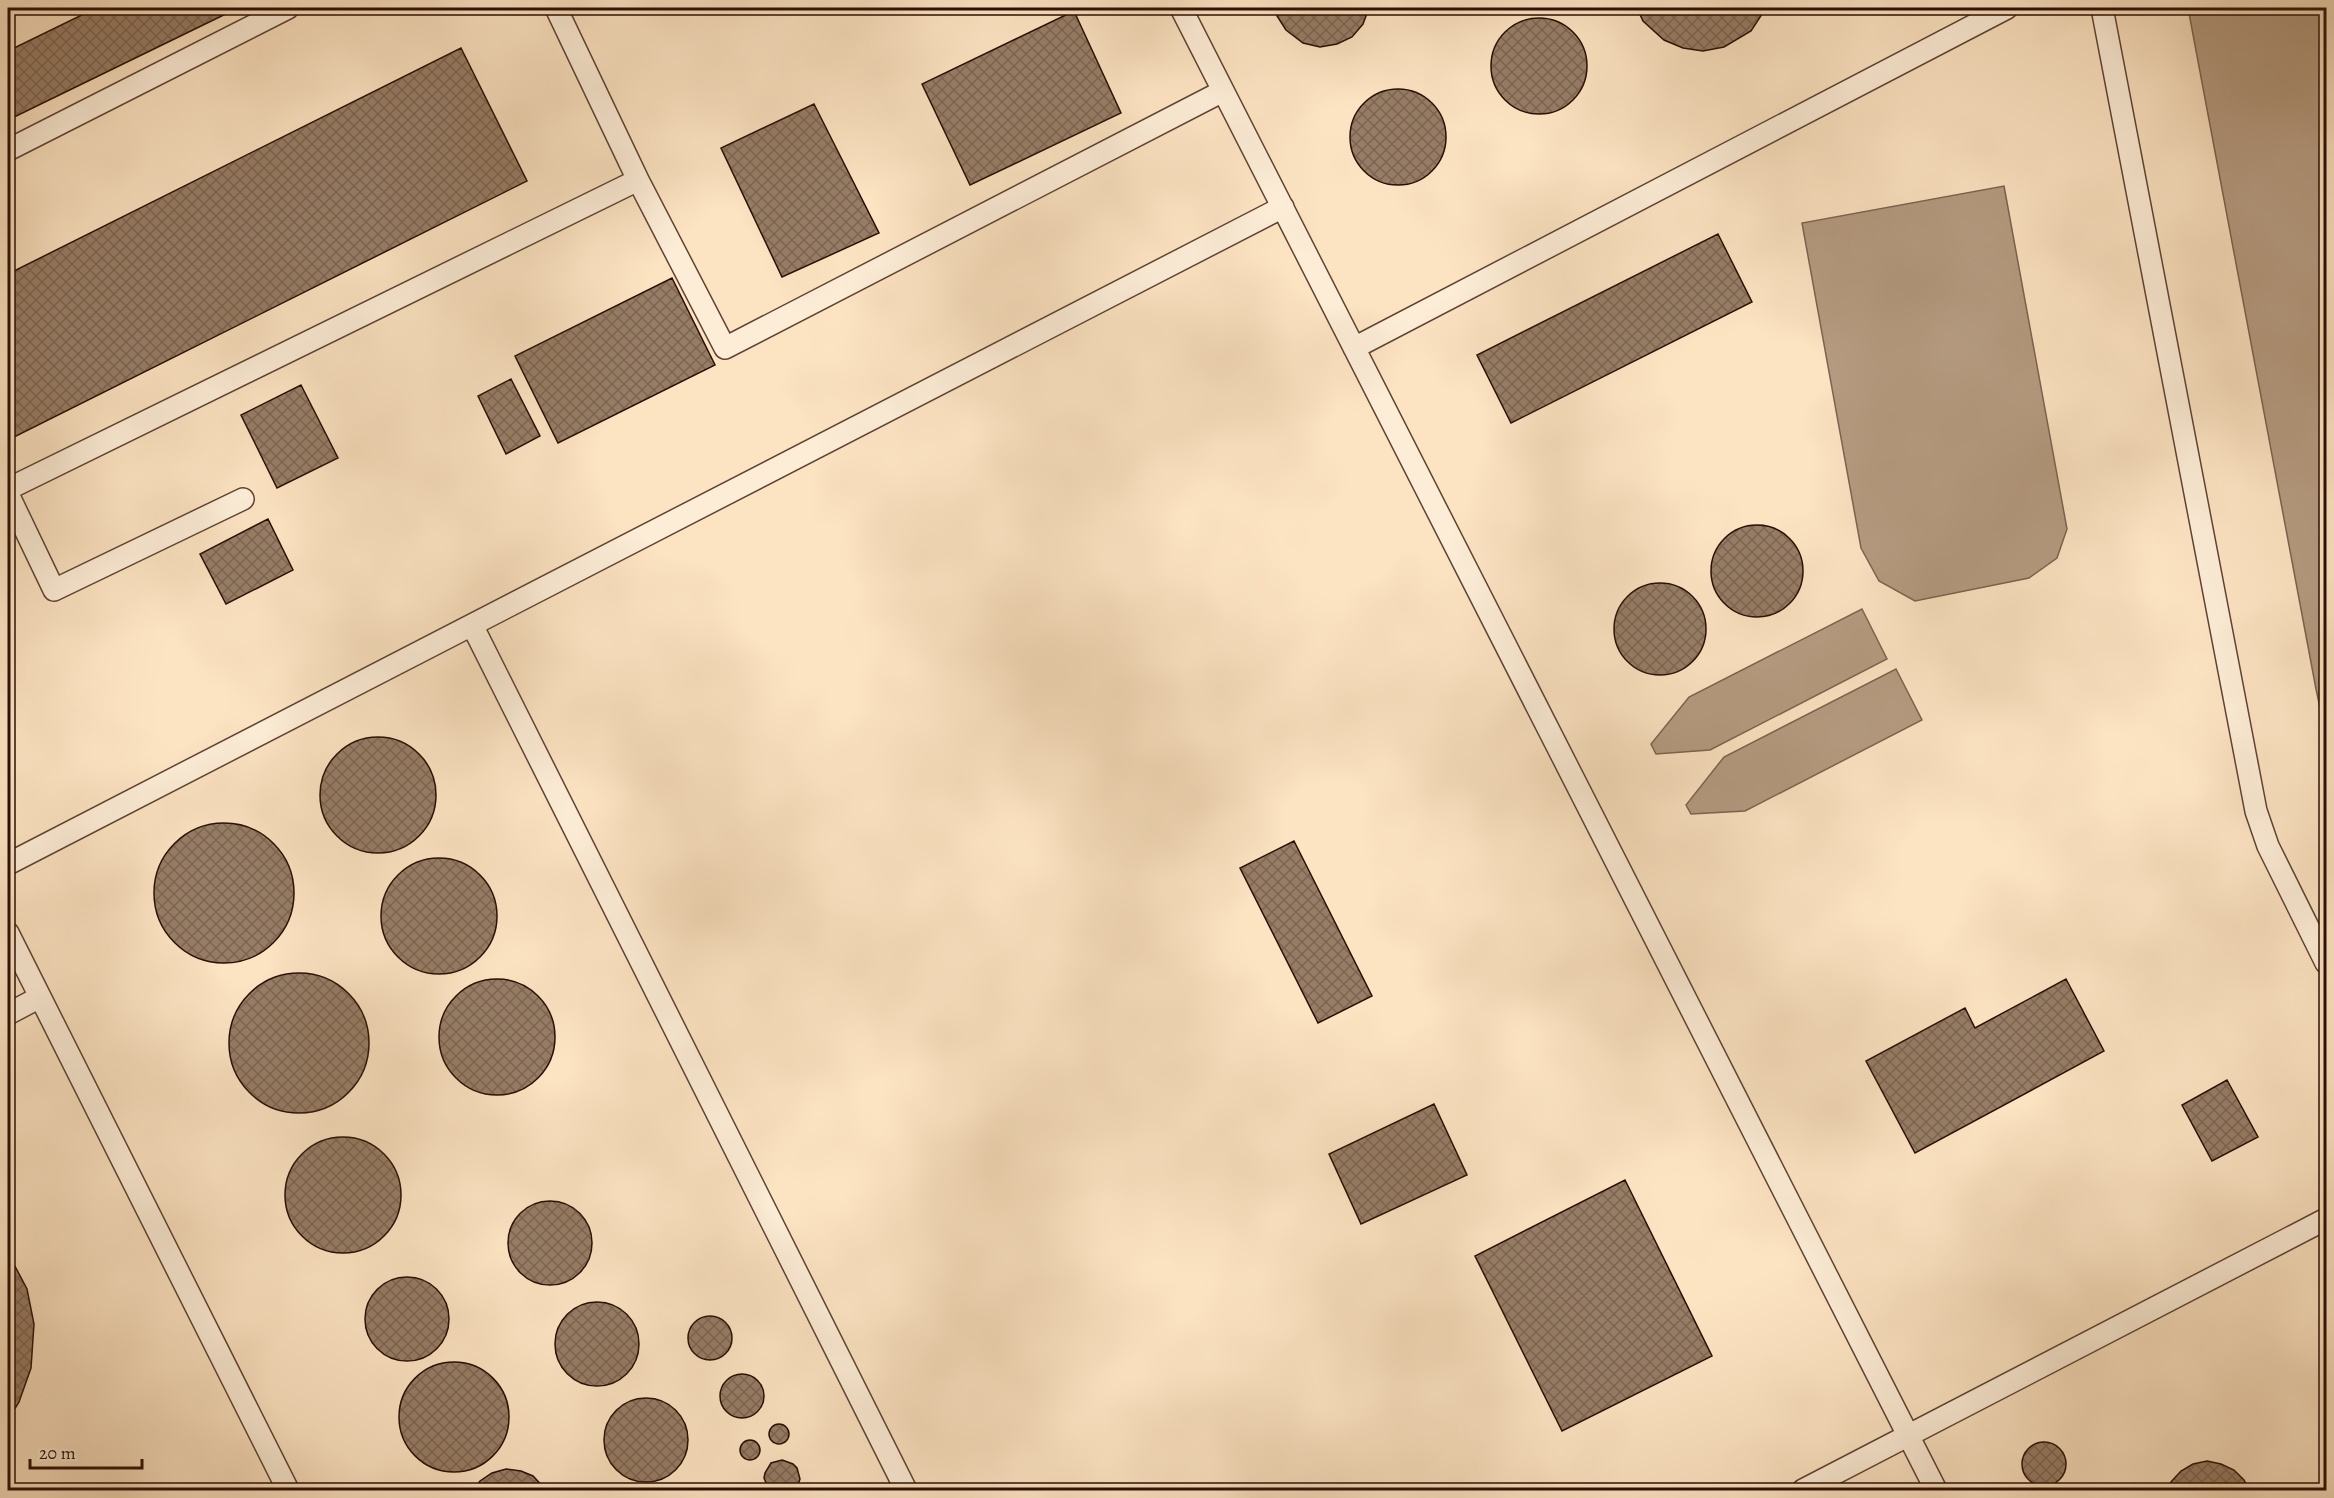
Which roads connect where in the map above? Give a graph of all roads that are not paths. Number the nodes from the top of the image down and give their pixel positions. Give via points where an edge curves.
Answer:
1 (288, 8) edge
2 (556, 8) edge
3 (1181, 8) edge
4 (2007, 8) edge
5 (2102, 8) edge
6 (1223, 91) junction
7 (8, 150) edge
8 (638, 180) junction
9 (1283, 207) junction
10 (1354, 348) junction
11 (8, 491) edge
12 (243, 499) dead end
13 (472, 624) junction
14 (8, 864) edge
15 (8, 933) edge
16 (2326, 963) edge
17 (40, 997) junction
18 (8, 1014) edge
19 (2326, 1219) edge
20 (1909, 1437) junction
21 (288, 1491) edge
22 (906, 1491) edge
23 (1803, 1491) edge
24 (1936, 1491) edge

1 - 7 lane
2 - 8 lane
3 - 6 lane
4 - 10 lane
5 - 16 lane via 2256,811 2268,846
6 - 8 lane via 725,348
6 - 9 lane
8 - 11 lane
9 - 10 lane
9 - 13 lane
10 - 20 lane
11 - 12 lane via 54,590
13 - 14 lane
13 - 22 lane
15 - 17 lane
17 - 18 lane
17 - 21 lane
19 - 20 lane
20 - 23 lane
20 - 24 lane

